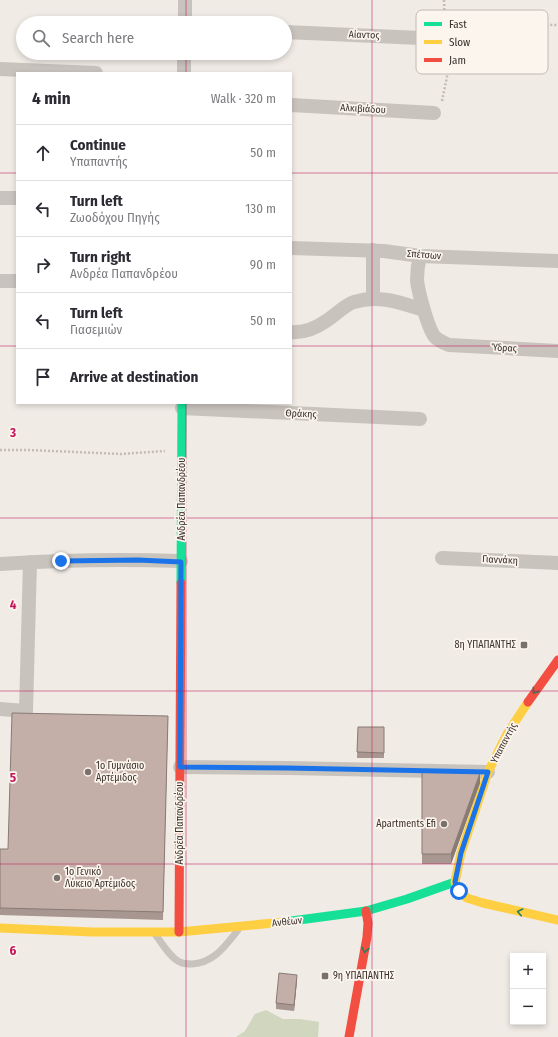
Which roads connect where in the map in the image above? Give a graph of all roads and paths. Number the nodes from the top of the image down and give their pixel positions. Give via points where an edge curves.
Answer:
1 (185, 0) edge
2 (444, 0) edge
3 (444, 10) edge
4 (184, 16) edge
5 (292, 32) edge
6 (416, 38) edge
7 (184, 60) edge
8 (0, 68) edge
9 (77, 72) edge
10 (184, 72) edge
11 (447, 74) edge
12 (292, 105) edge
13 (434, 113) joint
14 (0, 198) edge
15 (16, 198) edge
16 (292, 248) edge
17 (373, 250) junction
18 (420, 256) junction
19 (558, 261) edge
20 (16, 281) edge
21 (0, 282) edge
22 (374, 299) junction
23 (424, 310) junction
24 (292, 332) edge
25 (558, 351) edge
26 (182, 406) edge
27 (420, 419) dead end
28 (182, 449) junction
29 (0, 450) edge
30 (442, 558) dead end
31 (30, 562) junction
32 (181, 562) junction
33 (558, 563) edge
34 (0, 564) edge
35 (558, 660) edge
36 (0, 709) edge
37 (26, 711) junction
38 (22, 742) edge
39 (180, 767) junction
40 (488, 772) junction
41 (455, 882) junction
42 (366, 911) junction
43 (558, 920) edge
44 (240, 926) junction
45 (0, 928) edge
46 (154, 932) junction
47 (179, 932) junction
48 (349, 1037) edge

1 - 4 street
2 - 3 path
5 - 6 street, Αίαντος
7 - 10 street
8 - 9 street
11 - 13 path via 441,105
12 - 13 street, Αλκιβιάδου
14 - 15 street
16 - 17 street, Σπέτσων
17 - 18 street, Σπέτσων
17 - 22 street
18 - 19 street, Σπέτσων
18 - 23 street via 417,282
20 - 21 street
22 - 23 street via 391,300
22 - 24 street via 345,306 315,328
23 - 25 street, Ύδρας via 435,337 449,345
26 - 27 street, Θράκης
26 - 28 street, Ανδρέα Παπανδρέου
28 - 29 path via 120,454
28 - 32 street, Ανδρέα Παπανδρέου
30 - 33 street, Γιαννάκη
31 - 32 street
31 - 34 street
31 - 37 street
32 - 39 street, Ανδρέα Παπανδρέου
35 -> 40 street, Υπαπαντής via 507,734
36 - 37 street
37 - 38 street
39 - 40 street
39 - 47 street, Ανδρέα Παπανδρέου
40 - 41 street, Υπαπαντής via 461,853
41 - 42 street, Ανθέων via 407,900
43 -> 41 street via 483,904 467,898 459,891
42 - 44 street, Ανθέων
42 -> 48 street via 367,937
44 - 46 lane via 217,955 197,964 180,962 169,954
44 - 47 street, Ανθέων
45 - 46 street, Ανθέων
46 - 47 street, Ανθέων

